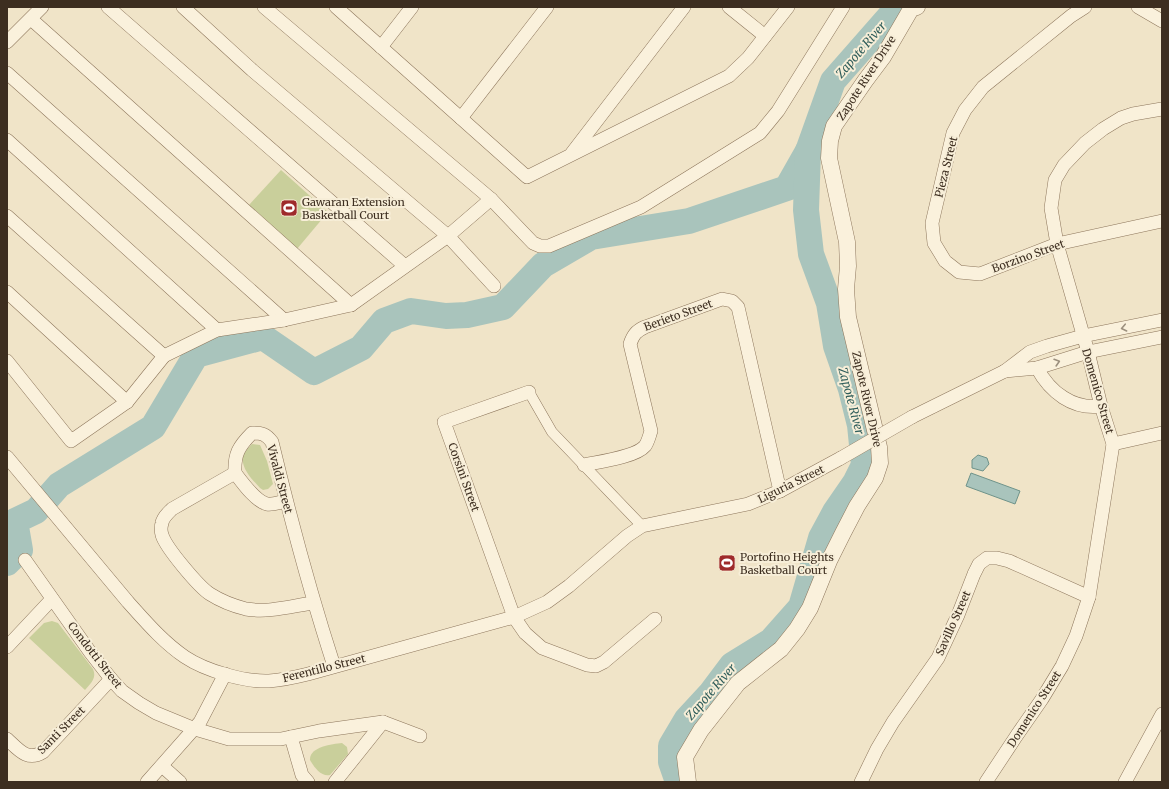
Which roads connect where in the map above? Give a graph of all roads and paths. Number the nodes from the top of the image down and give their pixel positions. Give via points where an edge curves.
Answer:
1 (42, 7) edge
2 (108, 7) edge
3 (183, 7) edge
4 (264, 7) edge
5 (336, 7) edge
6 (412, 7) edge
7 (547, 7) edge
8 (684, 7) edge
9 (729, 7) edge
10 (788, 7) edge
11 (843, 7) edge
12 (917, 7) edge
13 (1085, 7) edge
14 (1138, 7) edge
15 (30, 19) junction
16 (1162, 21) edge
17 (765, 36) junction
18 (7, 42) edge
19 (381, 47) junction
20 (7, 73) edge
21 (1162, 109) edge
22 (461, 118) junction
23 (589, 130) junction
24 (7, 140) edge
25 (600, 141) junction
26 (569, 156) junction
27 (491, 199) junction
28 (7, 216) edge
29 (1162, 221) edge
30 (448, 236) junction
31 (1057, 244) junction
32 (944, 261) joint
33 (405, 266) junction
34 (494, 286) dead end
35 (7, 292) edge
36 (351, 305) junction
37 (284, 320) junction
38 (1162, 320) edge
39 (217, 330) junction
40 (1083, 336) junction
41 (1162, 337) edge
42 (1088, 352) junction
43 (164, 356) junction
44 (7, 361) edge
45 (1037, 368) junction
46 (1005, 371) junction
47 (529, 392) joint
48 (127, 402) junction
49 (1101, 406) junction
50 (1162, 432) edge
51 (1113, 444) junction
52 (7, 457) edge
53 (584, 465) junction
54 (235, 473) junction
55 (780, 491) junction
56 (286, 501) junction
57 (642, 526) junction
58 (25, 560) dead end
59 (1089, 597) junction
60 (52, 599) junction
61 (313, 603) junction
62 (514, 617) junction
63 (655, 619) dead end
64 (7, 647) edge
65 (334, 666) junction
66 (226, 674) junction
67 (110, 679) junction
68 (1162, 714) edge
69 (383, 722) junction
70 (195, 729) junction
71 (420, 736) dead end
72 (291, 737) junction
73 (7, 738) edge
74 (162, 766) junction
75 (147, 782) edge
76 (180, 782) edge
77 (308, 782) edge
78 (335, 782) edge
79 (688, 782) edge
80 (861, 782) edge
81 (986, 782) edge
82 (1124, 782) edge

1 - 15 street
2 - 33 street
3 - 30 street via 252,70
4 - 27 street
5 - 19 street
6 - 19 street
7 - 22 street
8 - 23 street
9 - 17 street
10 - 17 street
11 - 27 street via 778,111 760,133 641,207 549,246 540,246 533,243
12 - 79 street, Zapote River Drive via 911,9 883,57 834,126 830,140 829,158 847,242 848,317 879,446 880,463 875,478 843,533 810,608 797,629 781,649 738,683 700,730 685,757
13 - 32 street, Pieza Street via 983,87 965,110 953,133 932,223 934,243
14 - 16 street
15 - 18 street
15 - 36 street
17 - 25 street via 748,58 729,76
19 - 22 street
20 - 37 street
21 - 31 street, Domenico Street via 1121,118 1085,143 1064,165 1055,180 1051,208
22 - 26 street via 527,177
23 - 25 street
23 - 26 street
24 - 39 street
25 - 26 street
27 - 30 street
28 - 43 street
29 - 31 street, Borzino Street
30 - 33 street
30 - 34 street
31 - 32 street, Borzino Street via 980,274 959,272
31 - 40 street, Domenico Street
33 - 36 street
35 - 48 street
36 - 37 street
37 - 39 street
38 -> 40 street, Liguria Street
39 - 43 street
40 - 42 street, Domenico Street
40 - 46 street, Liguria Street via 1030,352
41 - 42 street, Liguria Street
45 -> 42 street, Liguria Street
42 - 49 street, Domenico Street
43 - 48 street
44 - 48 street via 71,441
45 - 46 street, Liguria Street
45 - 49 street via 1053,390 1067,400 1081,406
46 - 55 street, Liguria Street, bridge via 912,416
47 - 53 street via 552,432
47 - 62 street, Corsini Street via 444,422
49 - 51 street, Domenico Street
50 - 51 street
51 - 59 street, Domenico Street
52 - 66 street, Ferentillo Street via 148,624 187,658
53 - 55 street, Berieto Street via 633,454 644,447 648,440 651,431 630,344 637,330 722,299 732,301 738,308
53 - 57 street
54 - 56 street via 258,500 266,504
54 - 56 street, Vivaldi Street via 234,462 244,441 252,433 261,433 272,442
54 - 61 street via 172,509 164,517 161,524 166,543 197,584 226,602 248,609
55 - 57 street, Liguria Street via 748,504
56 - 61 street, Vivaldi Street
57 - 62 street, Liguria Street via 547,602
58 - 60 street, Condotti Street
59 - 80 street, Savillo Street via 1009,561 987,558 979,564 938,658 893,722
59 - 81 street, Domenico Street via 1076,636 1062,666
60 - 64 street
60 - 67 street, Condotti Street
61 - 65 street, Vivaldi Street
62 - 63 street via 525,633 542,648 596,666
62 - 65 street, Ferentillo Street
65 - 66 street, Ferentillo Street via 269,681
66 - 70 street
67 - 70 street, Condotti Street via 139,703
67 - 73 street, Santi Street via 43,752 32,757 25,755
68 - 82 street
69 - 71 street, Condotti Street
69 - 72 street, Condotti Street
69 - 78 street
70 - 72 street, Condotti Street via 229,739 268,740
70 - 74 street
72 - 77 street via 302,775
74 - 75 street
74 - 76 street

